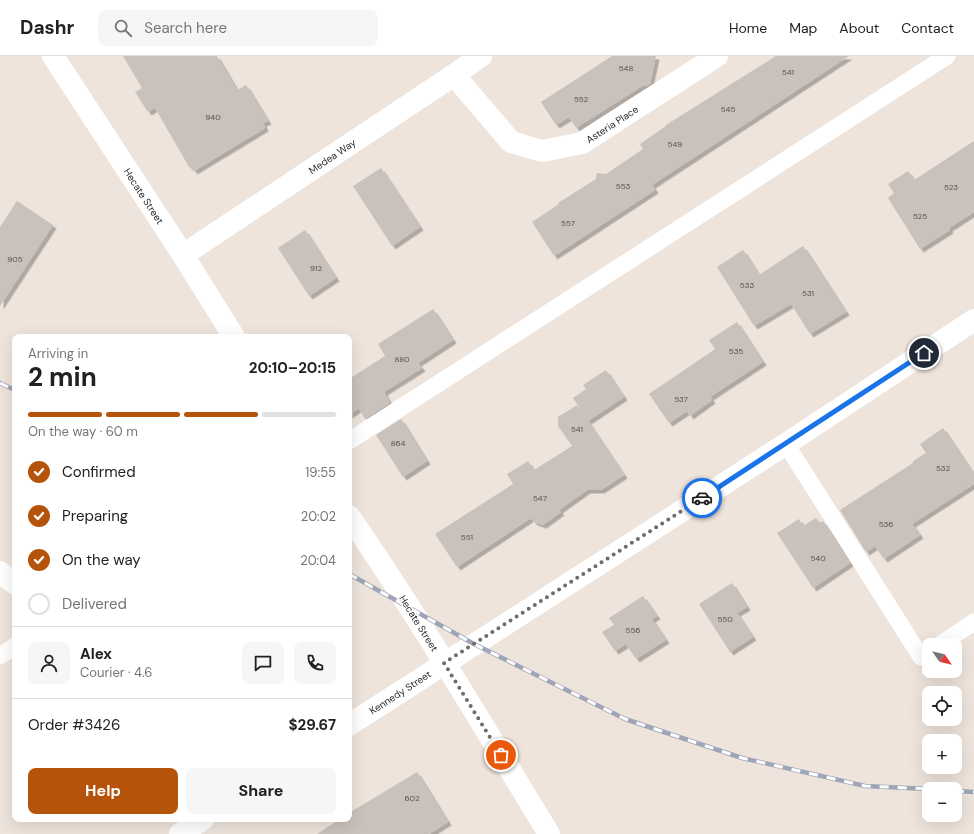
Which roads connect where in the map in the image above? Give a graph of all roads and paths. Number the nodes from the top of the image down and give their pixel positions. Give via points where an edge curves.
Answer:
1 (53, 56) edge
2 (481, 56) edge
3 (717, 56) edge
4 (947, 56) edge
5 (454, 75) junction
6 (183, 255) junction
7 (974, 320) edge
8 (232, 334) edge
9 (352, 439) edge
10 (786, 444) junction
11 (352, 520) edge
12 (0, 572) edge
13 (12, 582) edge
14 (974, 622) edge
15 (950, 638) edge
16 (12, 648) edge
17 (0, 656) edge
18 (922, 656) edge
19 (444, 663) junction
20 (352, 723) edge
21 (198, 822) edge
22 (180, 834) edge
23 (549, 834) edge

1 - 6 street, Hecate Street
2 - 5 street, Medea Way
3 - 5 street, Asteria Place via 582,143 542,151 511,142
4 - 9 lane
5 - 6 street, Medea Way
6 - 8 street, Hecate Street
7 - 10 street, Kennedy Street
10 - 18 lane
10 - 19 street, Kennedy Street
11 - 19 street, Hecate Street via 380,560
12 - 13 street
14 - 15 lane
16 - 17 lane
19 - 20 street, Kennedy Street
19 - 23 street, Hecate Street
21 - 22 street

